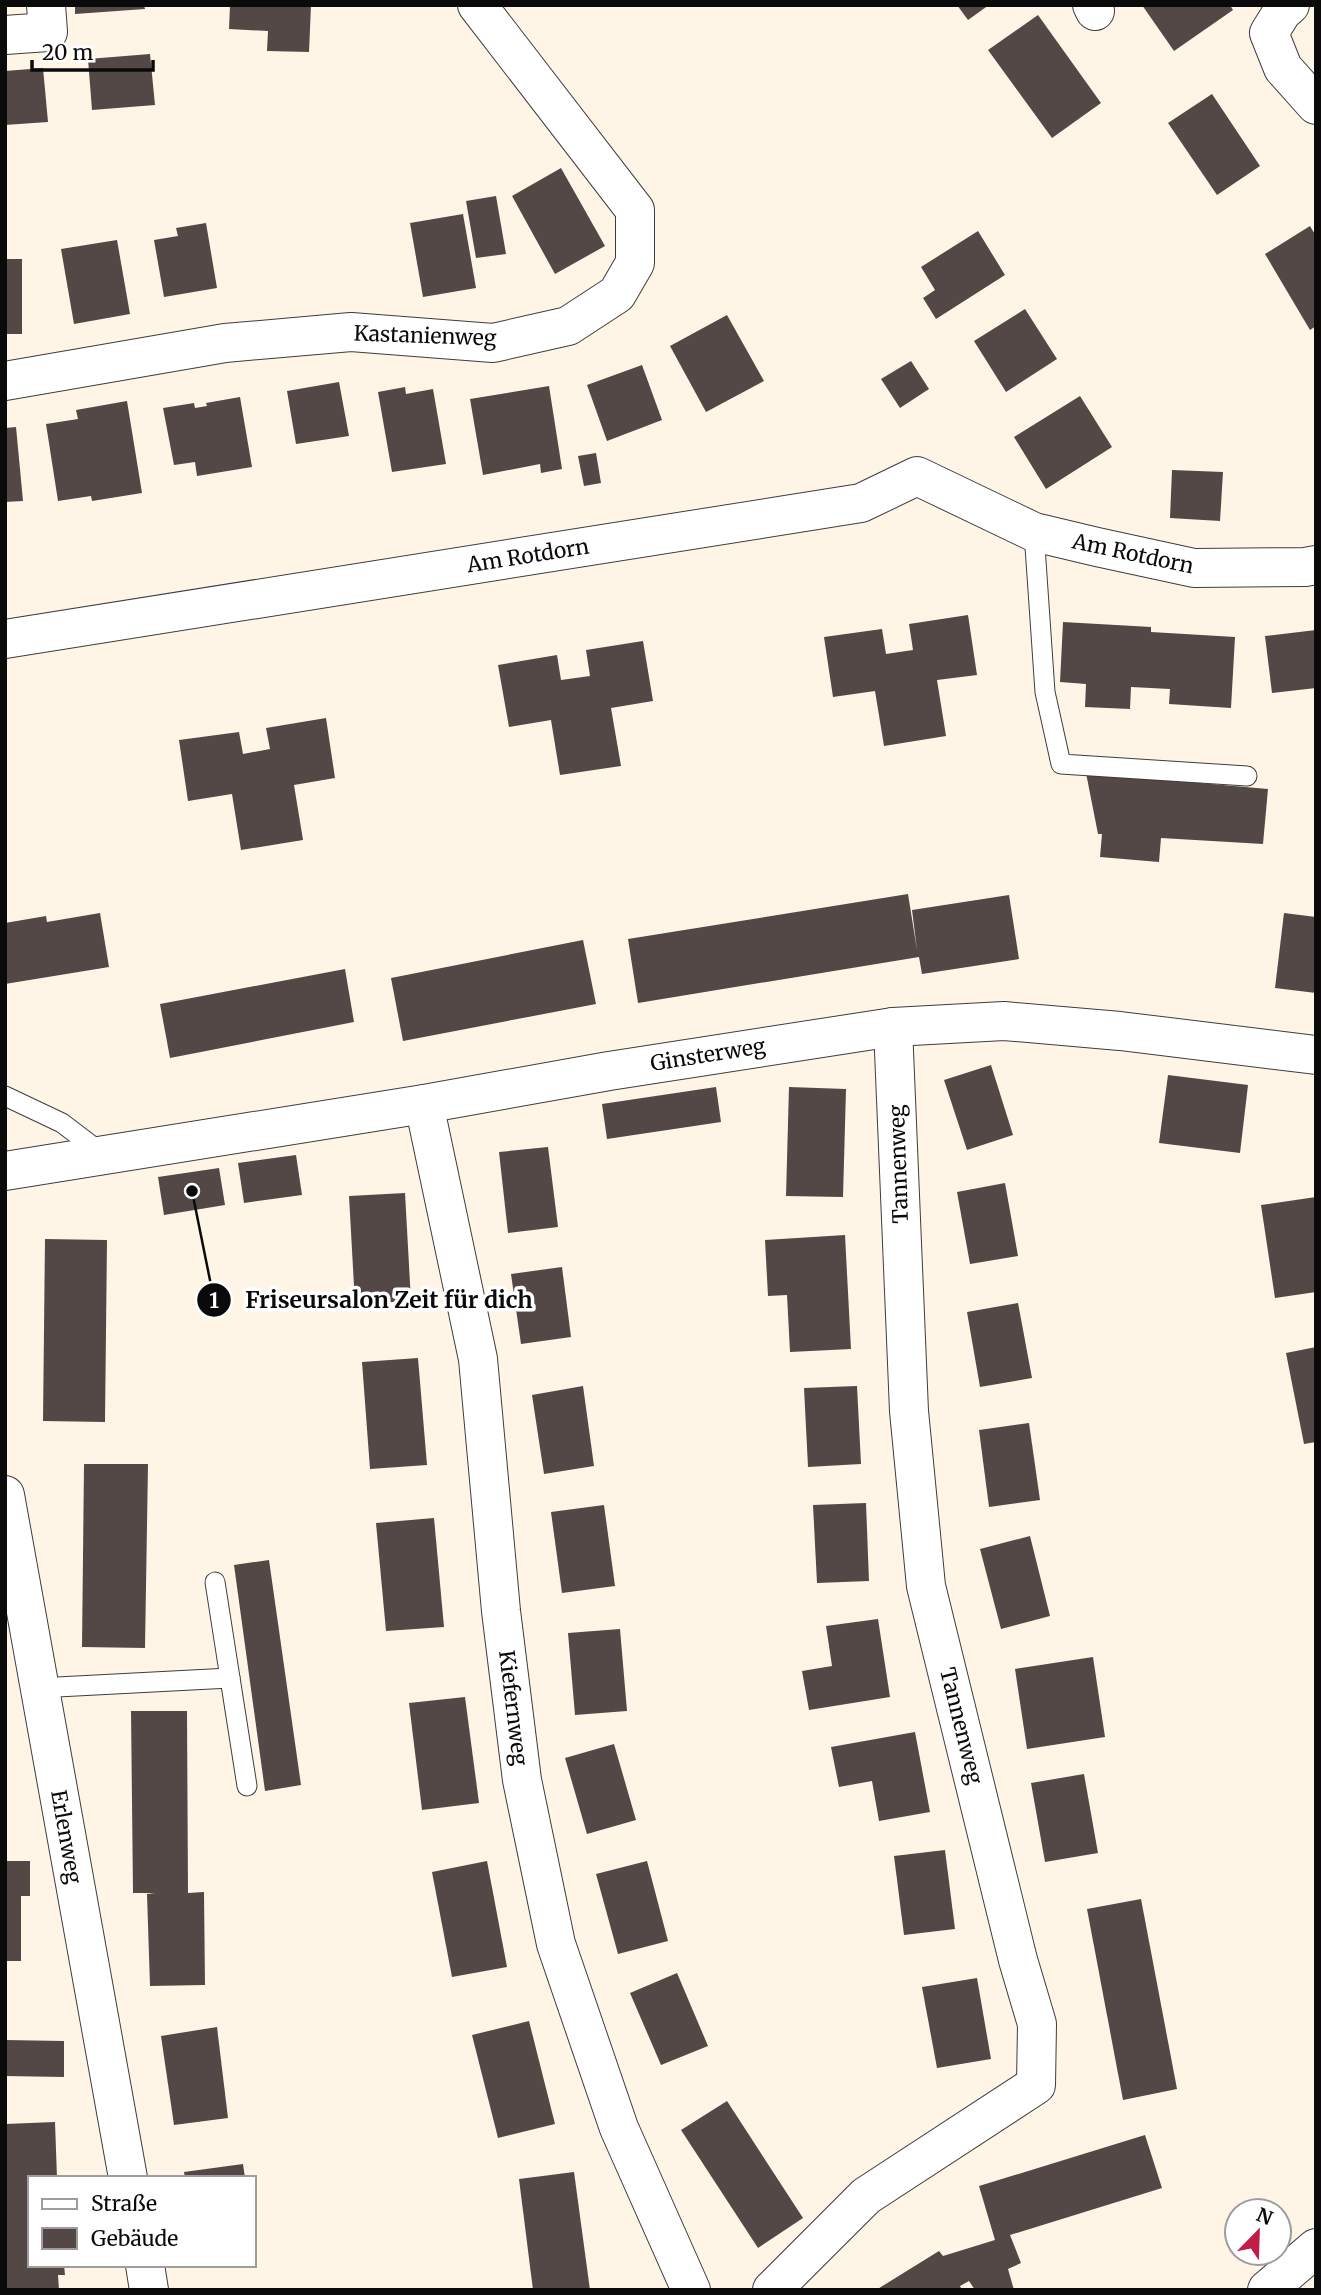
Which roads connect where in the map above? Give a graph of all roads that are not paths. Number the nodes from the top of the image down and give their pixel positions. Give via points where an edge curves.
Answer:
1 (46, 5) edge
2 (477, 5) edge
3 (1290, 5) edge
4 (5, 35) edge
5 (1316, 105) edge
6 (5, 381) edge
7 (1034, 532) junction
8 (1316, 565) edge
9 (5, 639) edge
10 (1247, 776) dead end
11 (894, 1027) junction
12 (1316, 1055) edge
13 (5, 1096) edge
14 (424, 1104) junction
15 (105, 1155) junction
16 (5, 1171) edge
17 (5, 1495) edge
18 (215, 1582) dead end
19 (26, 1670) edge
20 (230, 1678) junction
21 (247, 1786) dead end
22 (128, 2176) edge
23 (1316, 2248) edge
24 (145, 2267) edge
25 (149, 2290) edge
26 (691, 2290) edge
27 (772, 2290) edge
28 (1266, 2290) edge

1 - 4 street via 48,32
2 - 6 street, Kastanienweg via 635,210 635,263 617,294 568,326 493,343 351,332 225,343
3 - 5 street via 1269,33 1283,68
7 - 8 street, Am Rotdorn via 1194,568
7 - 9 street, Am Rotdorn via 917,476 861,503
7 - 10 lane via 1045,692 1061,764
11 - 12 street, Ginsterweg via 1004,1021
11 - 14 street, Ginsterweg via 609,1070
11 - 27 street, Tannenweg via 909,1411 926,1586 1037,2024 1037,2085 866,2196
13 - 15 lane via 62,1123
14 - 15 street, Ginsterweg
14 - 26 street, Kiefernweg via 478,1359 522,1780 556,1944 619,2128
15 - 16 street, Ginsterweg
17 - 19 street, Erlenweg
18 - 20 lane
19 - 20 lane
19 - 22 street, Erlenweg
20 - 21 lane
23 - 28 street
24 - 25 street

